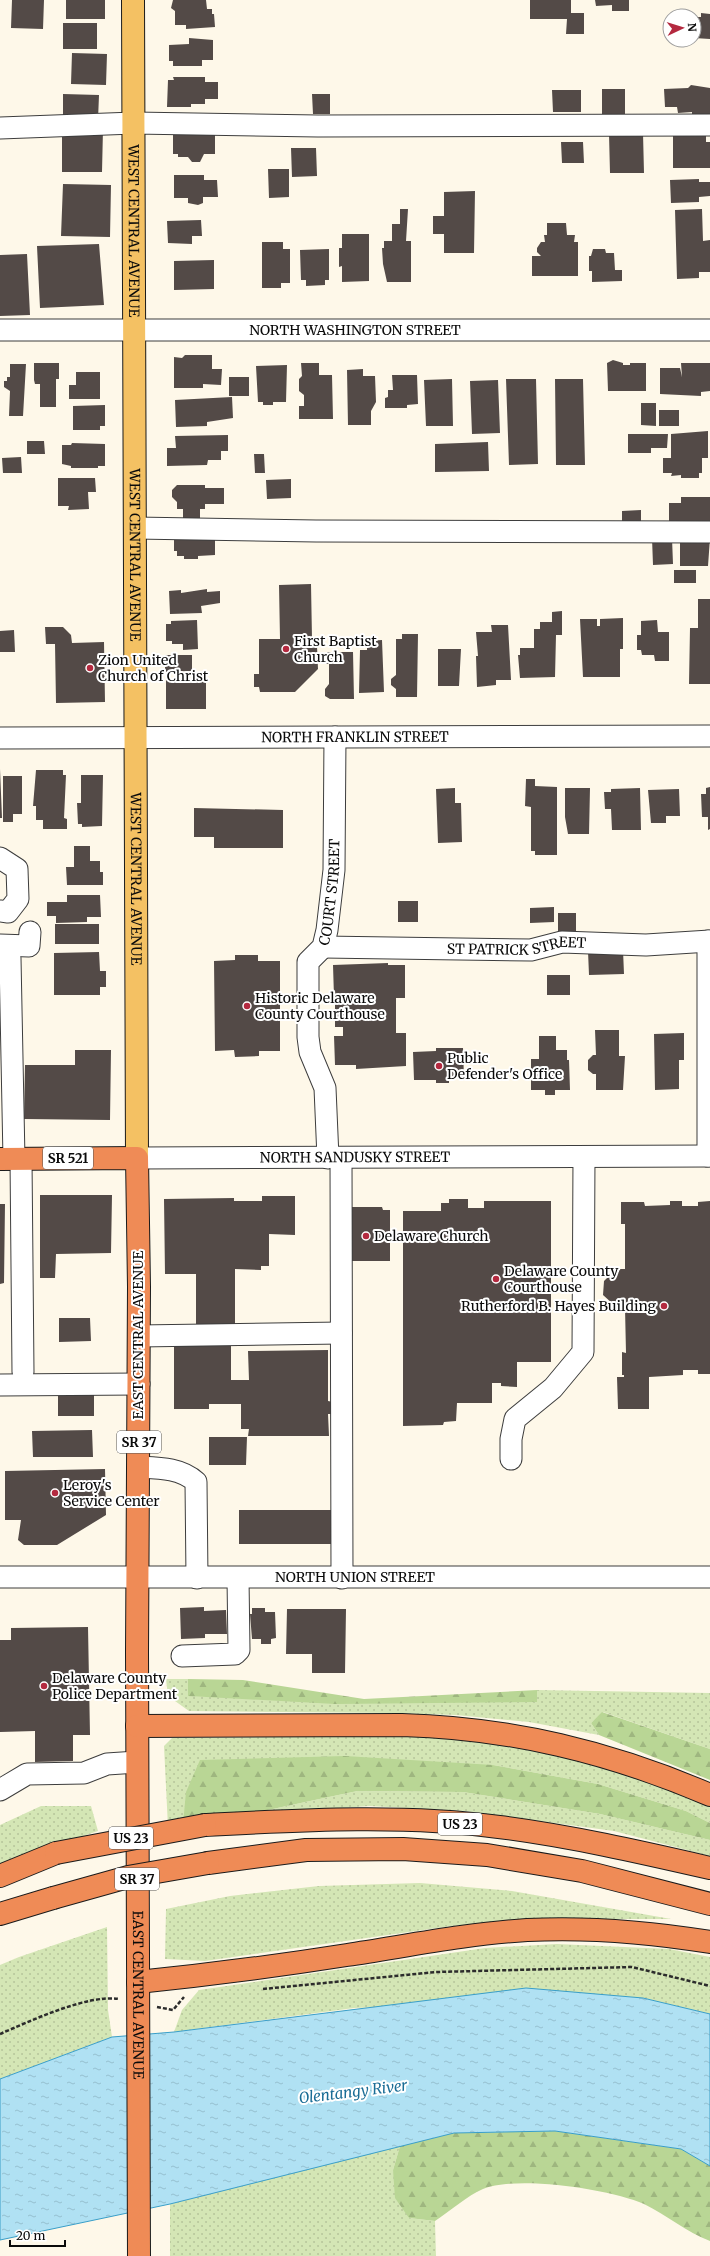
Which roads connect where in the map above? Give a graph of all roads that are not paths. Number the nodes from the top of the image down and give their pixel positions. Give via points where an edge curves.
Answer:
1 (133, 0) edge
2 (134, 123) junction
3 (710, 125) edge
4 (0, 128) edge
5 (0, 330) edge
6 (134, 330) junction
7 (710, 330) edge
8 (135, 528) junction
9 (710, 532) edge
10 (335, 736) junction
11 (710, 736) edge
12 (0, 738) edge
13 (135, 738) junction
14 (0, 858) edge
15 (0, 912) edge
16 (30, 932) dead end
17 (709, 941) edge
18 (0, 945) edge
19 (323, 948) junction
20 (0, 958) edge
21 (5, 987) edge
22 (709, 1156) edge
23 (584, 1157) junction
24 (137, 1158) junction
25 (334, 1158) junction
26 (12, 1159) edge
27 (341, 1333) junction
28 (139, 1336) junction
29 (24, 1372) dead end
30 (139, 1384) junction
31 (0, 1385) edge
32 (511, 1459) dead end
33 (138, 1467) junction
34 (0, 1577) edge
35 (710, 1577) edge
36 (138, 1578) junction
37 (197, 1578) junction
38 (238, 1578) junction
39 (342, 1578) junction
40 (182, 1656) dead end
41 (137, 1726) junction
42 (137, 1762) junction
43 (0, 1790) edge
44 (710, 1795) edge
45 (710, 1868) edge
46 (0, 1876) edge
47 (710, 1904) edge
48 (0, 1914) edge
49 (710, 1942) edge
50 (138, 1993) junction
51 (140, 2256) edge

1 - 2 main road, WEST CENTRAL AVENUE / SR 37
2 - 3 street via 318,126
2 - 4 street
2 - 6 main road, WEST CENTRAL AVENUE / SR 37
5 - 6 street, NORTH WASHINGTON STREET
6 - 7 street, NORTH WASHINGTON STREET
6 - 8 main road, WEST CENTRAL AVENUE / SR 37
8 - 9 street
8 - 13 main road, WEST CENTRAL AVENUE / SR 37
10 - 11 street, NORTH FRANKLIN STREET
10 - 13 street, NORTH FRANKLIN STREET
10 - 19 street, COURT STREET via 334,870
12 - 13 street, NORTH FRANKLIN STREET
13 - 24 main road, WEST CENTRAL AVENUE / SR 37
14 - 15 street via 17,869 18,899 8,912
16 - 18 street via 29,946
17 - 19 street, ST PATRICK STREET via 646,945 562,942 531,950
17 - 22 street
19 - 25 street, COURT STREET via 308,962 308,1037 310,1052 325,1088
20 - 21 street via 10,958
21 - 26 street
22 - 23 street, NORTH SANDUSKY STREET
23 - 25 street, NORTH SANDUSKY STREET
23 - 32 street via 583,1352 553,1388 516,1419 511,1439
24 - 25 street, NORTH SANDUSKY STREET
24 - 26 highway, NORTH SANDUSKY STREET / SR 521
24 - 28 highway, EAST CENTRAL AVENUE / SR 37
25 - 27 street, COURT STREET
26 - 29 street
27 - 28 street
27 - 39 street, COURT STREET
28 - 30 highway, EAST CENTRAL AVENUE / SR 37
30 - 31 street
30 - 33 highway, EAST CENTRAL AVENUE / SR 37
33 - 36 highway, EAST CENTRAL AVENUE / SR 37
33 - 37 street via 168,1469 188,1474 196,1482
34 - 36 street, NORTH UNION STREET
35 - 39 street, NORTH UNION STREET
36 - 37 street, NORTH UNION STREET
36 - 41 highway, EAST CENTRAL AVENUE / SR 37
37 - 38 street, NORTH UNION STREET
38 - 39 street, NORTH UNION STREET
38 - 40 street via 239,1650 235,1654
41 - 42 highway, EAST CENTRAL AVENUE / SR 37
41 - 44 highway via 402,1725 445,1726 498,1732 588,1751 645,1769
42 - 43 street via 107,1764 84,1773 27,1774
42 - 50 highway, EAST CENTRAL AVENUE / SR 37
45 - 46 highway, US 23, bridge via 596,1842 498,1826 409,1821 304,1820 205,1825 56,1853
47 - 48 highway, US 23, bridge via 582,1871 488,1855 403,1849 306,1850 128,1876
49 - 50 highway via 638,1932 528,1930 454,1938 236,1972
50 - 51 highway, EAST CENTRAL AVENUE / SR 37

